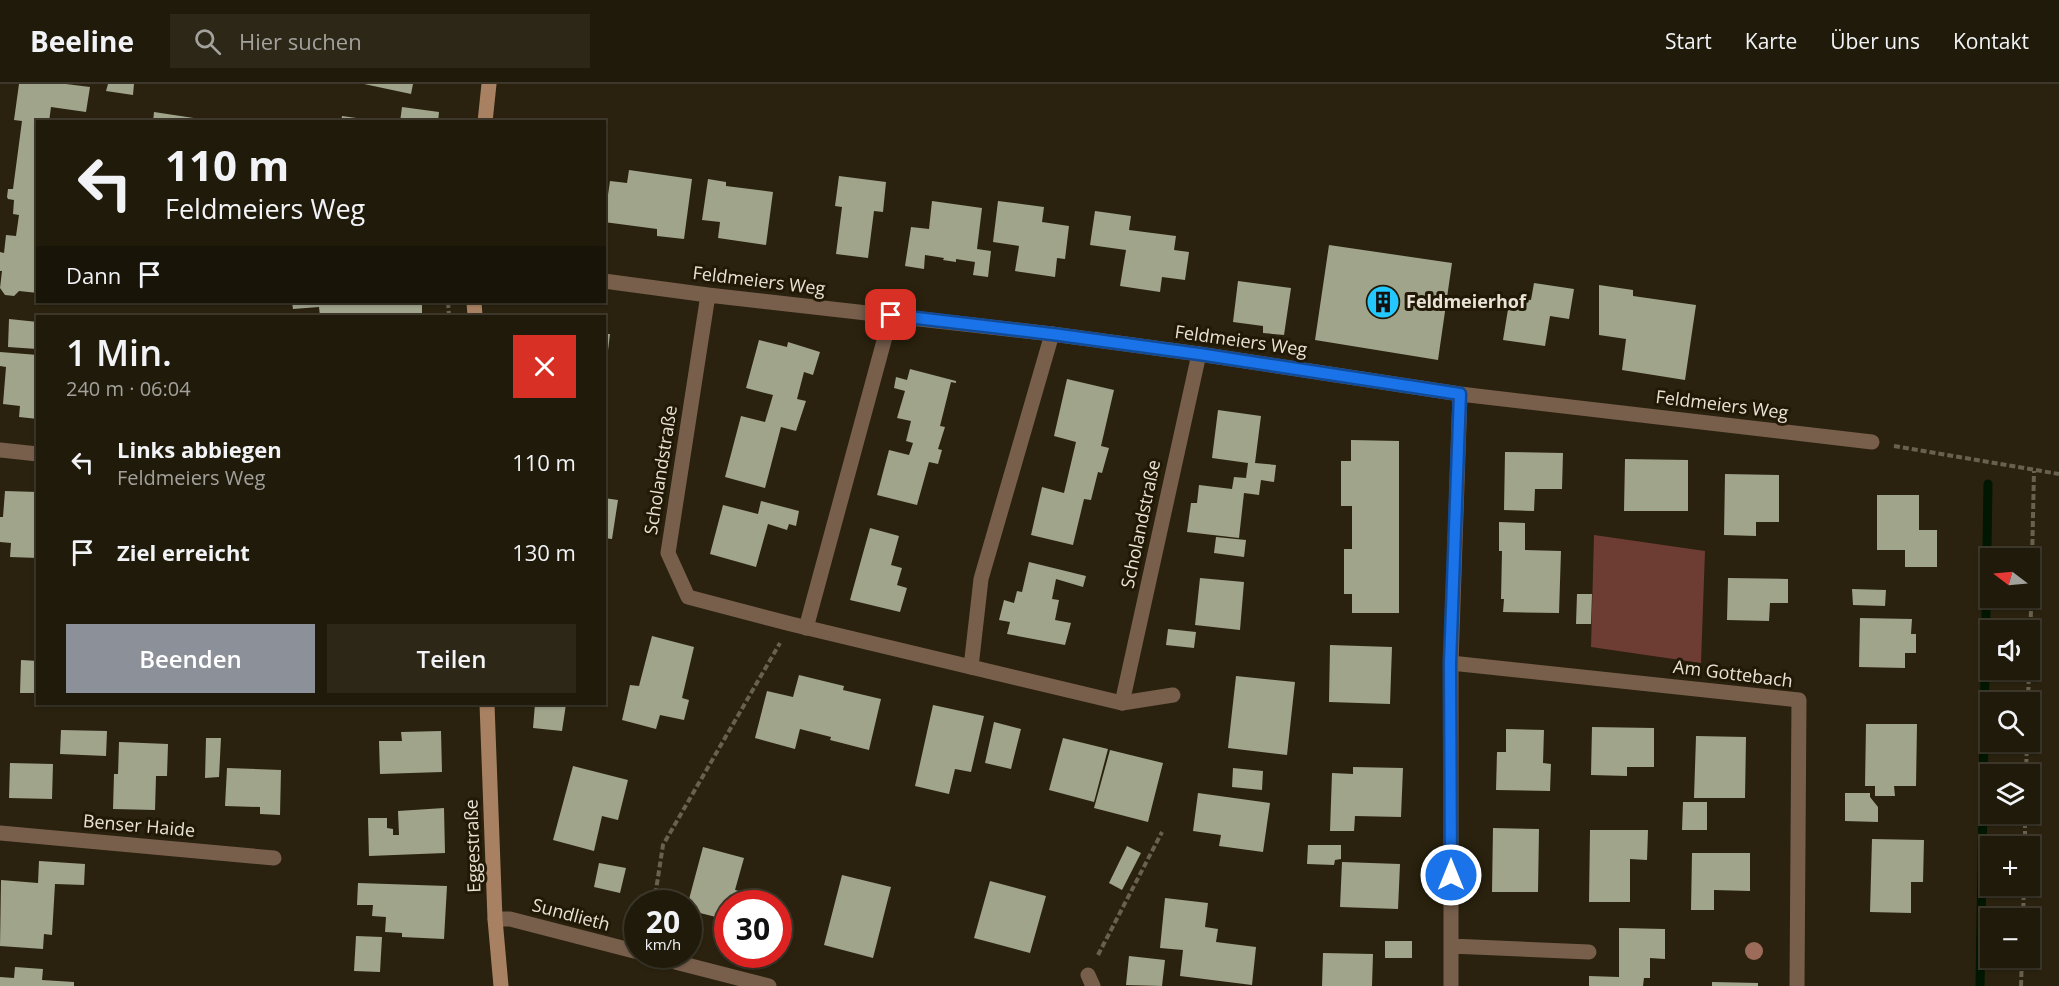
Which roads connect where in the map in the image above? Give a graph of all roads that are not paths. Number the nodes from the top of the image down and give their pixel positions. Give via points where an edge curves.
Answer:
1 (489, 84) edge
2 (485, 120) edge
3 (606, 281) edge
4 (708, 295) junction
5 (891, 315) junction
6 (1052, 334) junction
7 (1199, 354) junction
8 (1460, 394) junction
9 (1872, 442) road end
10 (0, 450) edge
11 (36, 454) edge
12 (799, 626) junction
13 (1450, 663) junction
14 (971, 668) junction
15 (1173, 695) dead end
16 (1122, 703) junction
17 (487, 705) edge
18 (0, 833) edge
19 (274, 858) dead end
20 (495, 919) junction
21 (1451, 946) junction
22 (624, 948) edge
23 (1589, 952) dead end
24 (699, 968) edge
25 (501, 986) edge
26 (769, 986) edge
27 (1451, 986) edge
28 (1797, 986) edge

1 - 2 main road
3 - 4 street, Feldmeiers Weg
4 - 5 street, Feldmeiers Weg
4 - 12 street, Scholandstraße via 668,553 688,597
5 - 6 street, Feldmeiers Weg
5 - 12 street
6 - 7 street, Feldmeiers Weg
6 - 14 street via 981,579
7 - 8 street, Feldmeiers Weg
7 - 16 street, Scholandstraße
8 - 9 street, Feldmeiers Weg
8 - 13 street
10 - 11 street
12 - 14 street, Scholandstraße
13 - 21 street
13 - 28 street, Am Gottebach via 1799,700
14 - 16 street, Scholandstraße
15 - 16 street, Scholandstraße
17 - 20 main road, Eggestraße
18 - 19 street, Benser Haide
20 - 22 street, Sundlieth via 510,919
20 - 25 main road, Eggestraße
21 - 23 street
21 - 27 street
24 - 26 street

